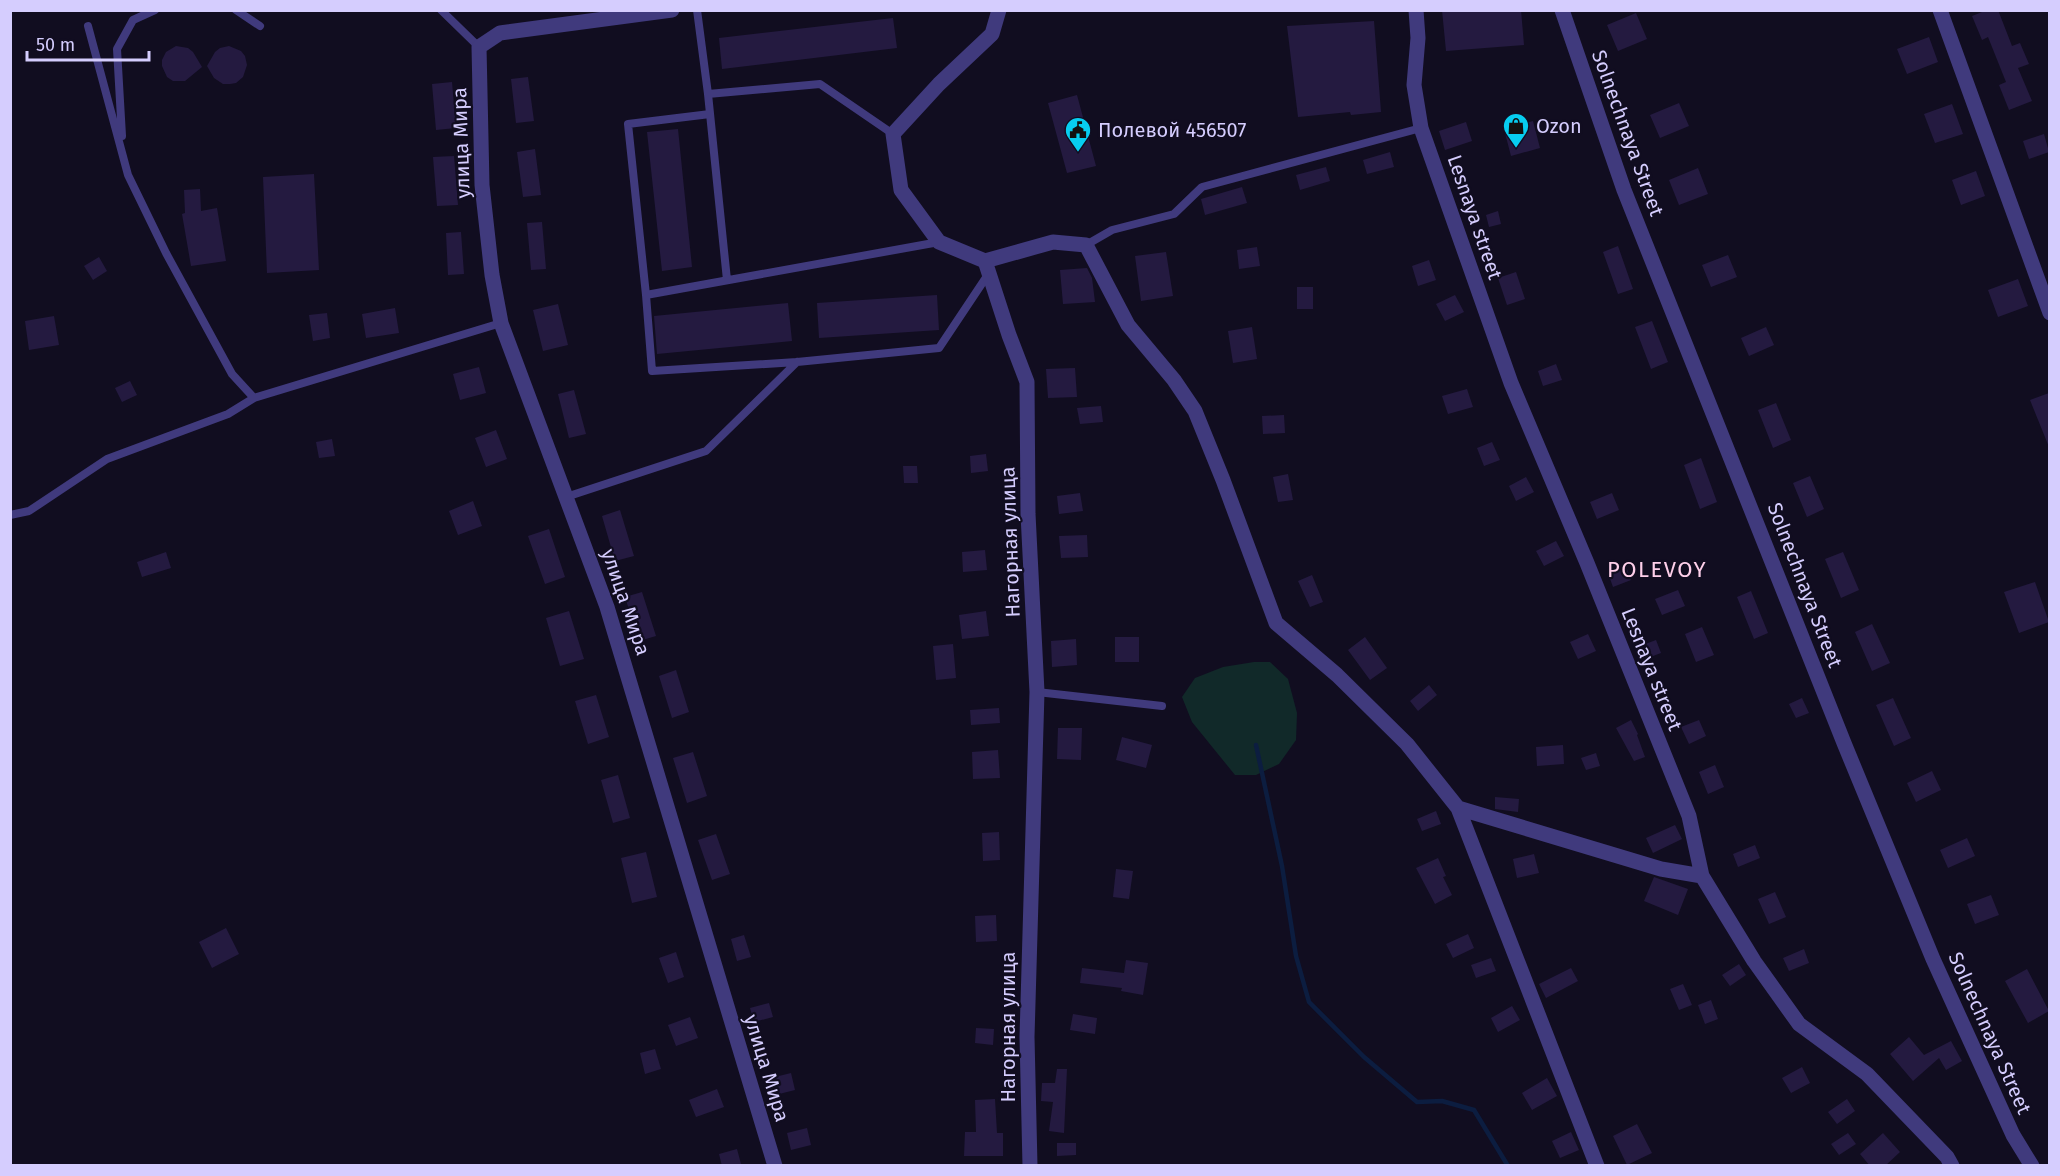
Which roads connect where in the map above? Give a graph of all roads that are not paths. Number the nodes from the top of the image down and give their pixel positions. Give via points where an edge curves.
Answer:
1 (155, 10) edge
2 (236, 10) edge
3 (441, 10) edge
4 (672, 10) edge
5 (697, 10) edge
6 (999, 10) edge
7 (1416, 10) edge
8 (1562, 10) edge
9 (1940, 10) edge
10 (88, 26) dead end
11 (260, 26) dead end
12 (479, 47) junction
13 (708, 94) junction
14 (710, 114) junction
15 (1421, 129) junction
16 (893, 134) junction
17 (128, 175) junction
18 (939, 242) junction
19 (1086, 245) junction
20 (987, 267) junction
21 (727, 280) junction
22 (646, 295) junction
23 (2049, 313) edge
24 (501, 323) junction
25 (797, 362) junction
26 (254, 398) junction
27 (566, 497) junction
28 (10, 515) edge
29 (1037, 692) junction
30 (1162, 706) dead end
31 (1458, 808) junction
32 (1702, 876) junction
33 (775, 1166) edge
34 (1030, 1166) edge
35 (1598, 1166) edge
36 (1952, 1166) edge
37 (2032, 1166) edge

1 - 17 lane via 132,20 117,49 121,132
2 - 11 lane
3 - 12 lane
4 - 12 street via 500,33
5 - 13 lane
6 - 16 street via 992,34
7 - 15 street, Lesnaya street via 1414,85
8 - 37 street, Solnechnaya Street via 1624,190 1844,743 1933,959 2013,1135
9 - 23 street
10 - 17 lane
12 - 24 street, улица Мира via 482,184
13 - 14 lane
13 - 16 lane via 820,84
14 - 21 lane
14 - 22 lane via 628,124
15 - 19 lane via 1202,187 1174,214 1112,230
15 - 32 street, Lesnaya street via 1511,383 1689,816
16 - 18 street via 901,190
17 - 26 lane via 232,374
18 - 20 street
18 - 21 lane
19 - 20 street via 1053,242
19 - 31 street via 1128,326 1195,411 1276,623 1337,675 1407,744
20 - 25 lane via 939,348
20 - 29 street, Нагорная улица via 1027,382 1028,514
21 - 22 lane
22 - 25 lane via 652,371
24 - 26 lane
24 - 27 street, улица Мира
25 - 27 lane via 706,451
26 - 28 lane via 228,414 107,459 29,511
27 - 33 street, улица Мира via 607,607
29 - 30 lane
29 - 34 street, Нагорная улица via 1027,1037
31 - 32 street via 1661,869
31 - 35 street
32 - 36 street, Lesnaya street via 1754,961 1799,1024 1867,1074

